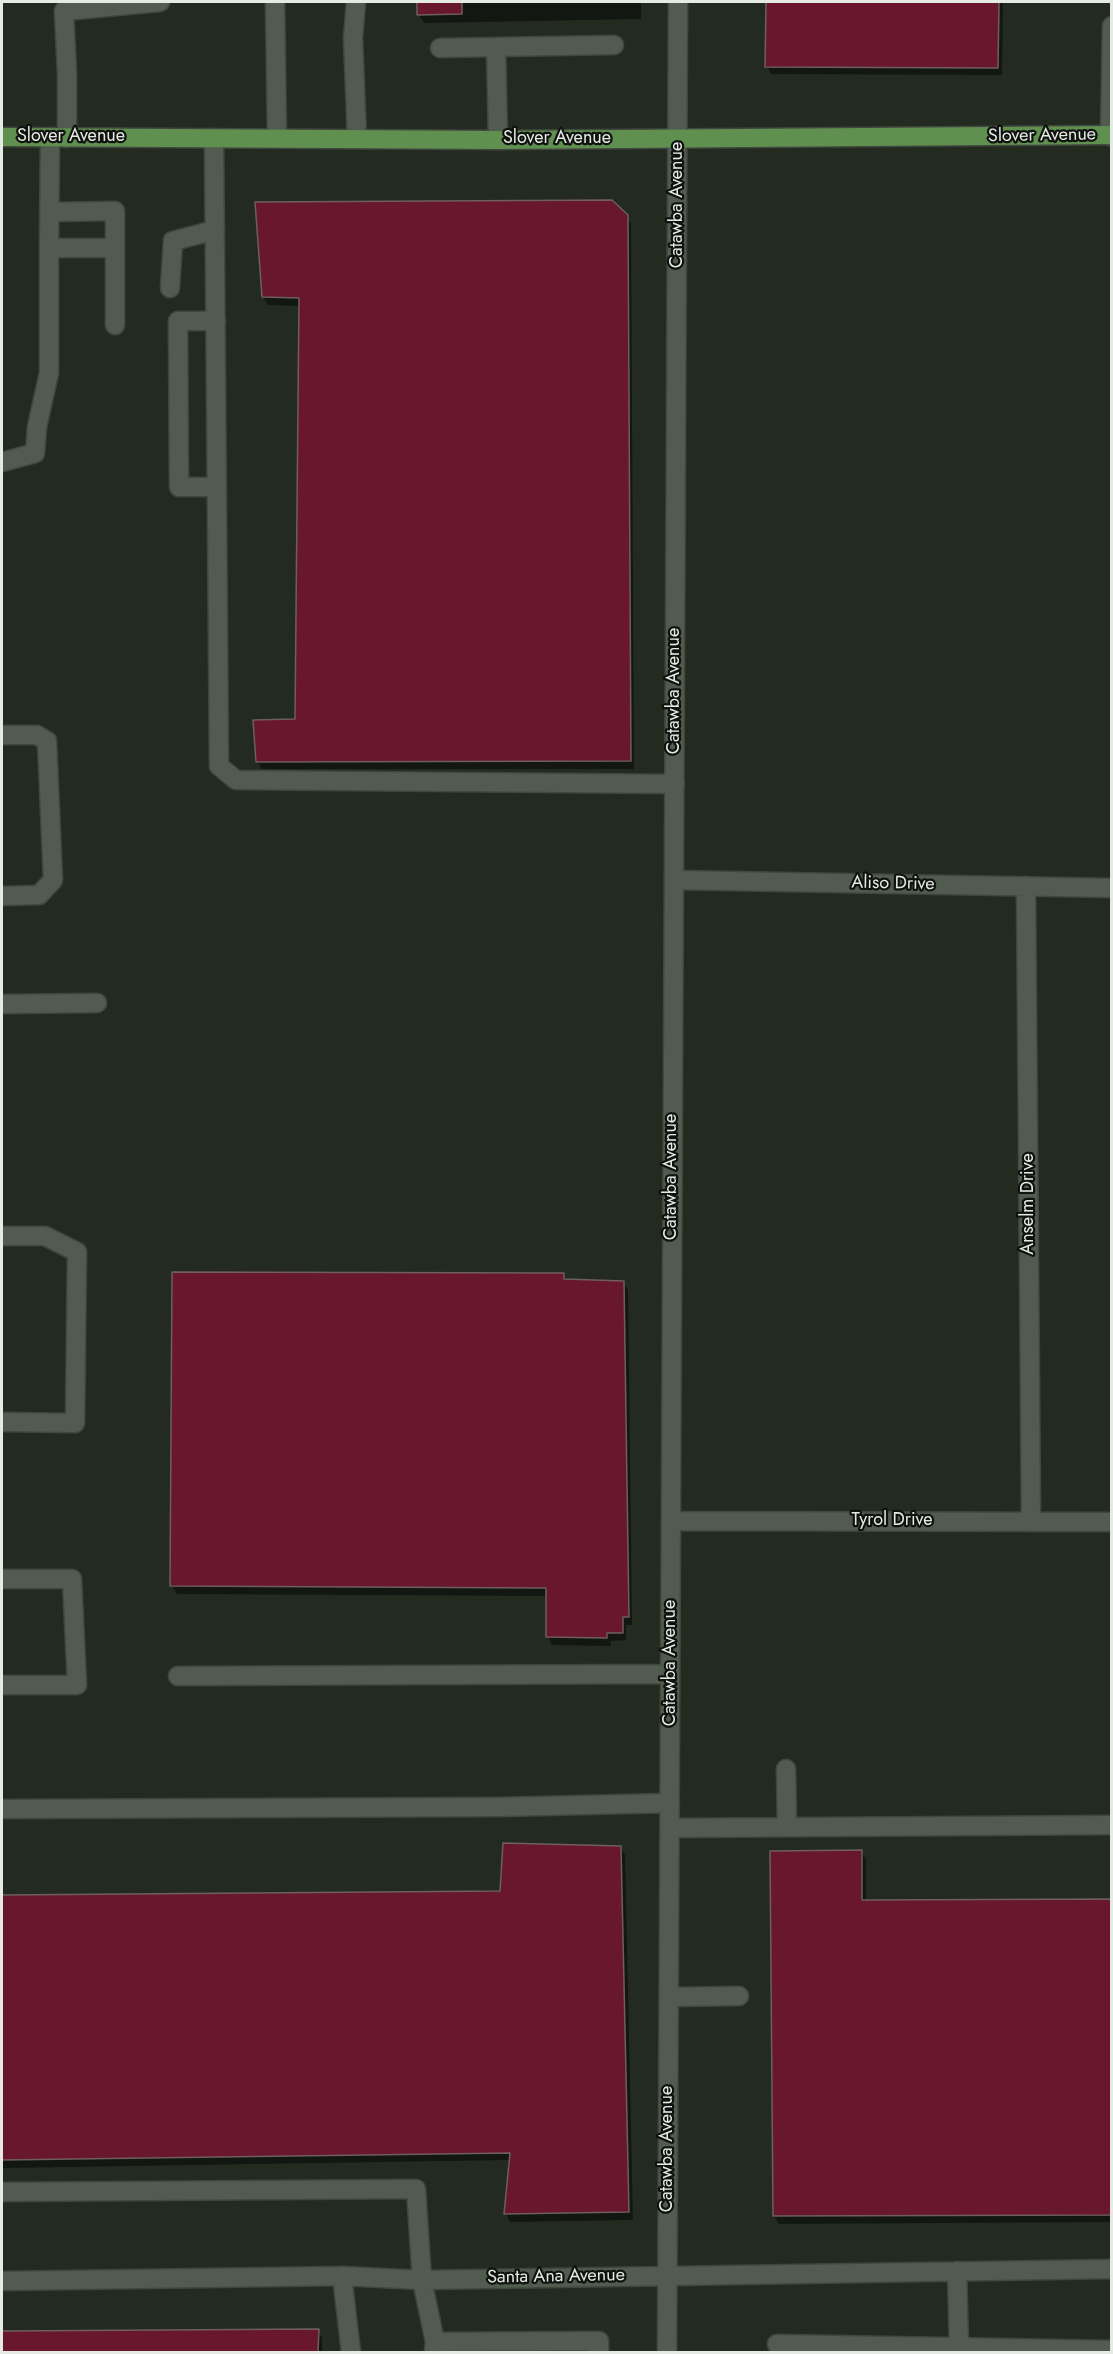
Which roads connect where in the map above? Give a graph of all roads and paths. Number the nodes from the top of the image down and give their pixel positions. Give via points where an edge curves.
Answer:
1 (160, 2) edge
2 (275, 2) edge
3 (356, 2) edge
4 (678, 2) edge
5 (64, 6) edge
6 (1112, 26) edge
7 (614, 45) dead end
8 (496, 47) junction
9 (440, 48) dead end
10 (1111, 135) edge
11 (2, 137) edge
12 (58, 137) junction
13 (214, 138) junction
14 (277, 138) junction
15 (357, 139) junction
16 (678, 139) junction
17 (498, 140) junction
18 (49, 212) junction
19 (215, 230) junction
20 (49, 248) junction
21 (115, 248) junction
22 (170, 288) dead end
23 (216, 321) junction
24 (115, 325) dead end
25 (2, 462) edge
26 (217, 487) junction
27 (2, 735) edge
28 (675, 784) junction
29 (674, 880) junction
30 (1026, 886) junction
31 (1112, 888) edge
32 (2, 896) edge
33 (2, 1004) edge
34 (97, 1004) dead end
35 (2, 1236) edge
36 (2, 1422) edge
37 (672, 1521) junction
38 (1031, 1522) junction
39 (1112, 1522) edge
40 (2, 1580) edge
41 (670, 1674) junction
42 (178, 1676) dead end
43 (2, 1685) edge
44 (786, 1769) dead end
45 (670, 1803) junction
46 (2, 1809) edge
47 (1112, 1825) edge
48 (787, 1827) junction
49 (670, 1828) junction
50 (739, 1996) dead end
51 (670, 1997) junction
52 (2, 2192) edge
53 (1112, 2269) edge
54 (957, 2271) junction
55 (667, 2275) junction
56 (342, 2276) junction
57 (422, 2280) junction
58 (2, 2281) edge
59 (777, 2344) dead end
60 (435, 2347) edge
61 (959, 2347) junction
62 (1112, 2350) edge
63 (351, 2352) edge
64 (599, 2352) edge
65 (667, 2352) edge

1 - 5 street
2 - 14 street
3 - 15 street via 353,38
4 - 16 street, Catawba Avenue
5 - 12 street via 67,74
6 - 10 street
7 - 8 street
8 - 9 street
8 - 17 street
10 - 16 main road, Slover Avenue
11 - 12 main road, Slover Avenue
12 - 13 main road, Slover Avenue
12 - 18 street
13 - 14 main road, Slover Avenue
13 - 19 street
14 - 15 main road, Slover Avenue
15 - 17 main road, Slover Avenue
16 - 17 main road, Slover Avenue
16 - 28 street, Catawba Avenue
18 - 20 street
18 - 21 street via 114,211
19 - 22 street via 173,241
19 - 23 street
20 - 21 street
20 - 25 street via 49,373 35,453
21 - 24 street
23 - 26 street
23 - 26 street via 178,321 178,333 179,487
26 - 28 street via 219,766 236,780
27 - 32 street via 38,735 47,741 53,880 39,895
28 - 29 street, Catawba Avenue
29 - 30 street, Aliso Drive
29 - 37 street, Catawba Avenue
30 - 31 street, Aliso Drive
30 - 38 street, Anselm Drive
33 - 34 street
35 - 36 street via 45,1236 77,1252 75,1423
37 - 38 street, Tyrol Drive
37 - 41 street, Catawba Avenue
38 - 39 street, Tyrol Drive
40 - 43 street via 72,1579 77,1685
41 - 42 street
41 - 45 street, Catawba Avenue
44 - 48 street
45 - 46 street
45 - 49 street, Catawba Avenue
47 - 48 street
48 - 49 street
49 - 51 street, Catawba Avenue
50 - 51 street
51 - 55 street, Catawba Avenue
52 - 57 street via 417,2188
53 - 54 street, Santa Ana Avenue
54 - 55 street, Santa Ana Avenue
54 - 61 street
55 - 57 street, Santa Ana Avenue
55 - 65 street, Catawba Avenue
56 - 57 street, Santa Ana Avenue
56 - 58 street, Santa Ana Avenue
56 - 63 street
57 - 60 street
59 - 61 street
60 - 64 street via 599,2341
61 - 62 street

